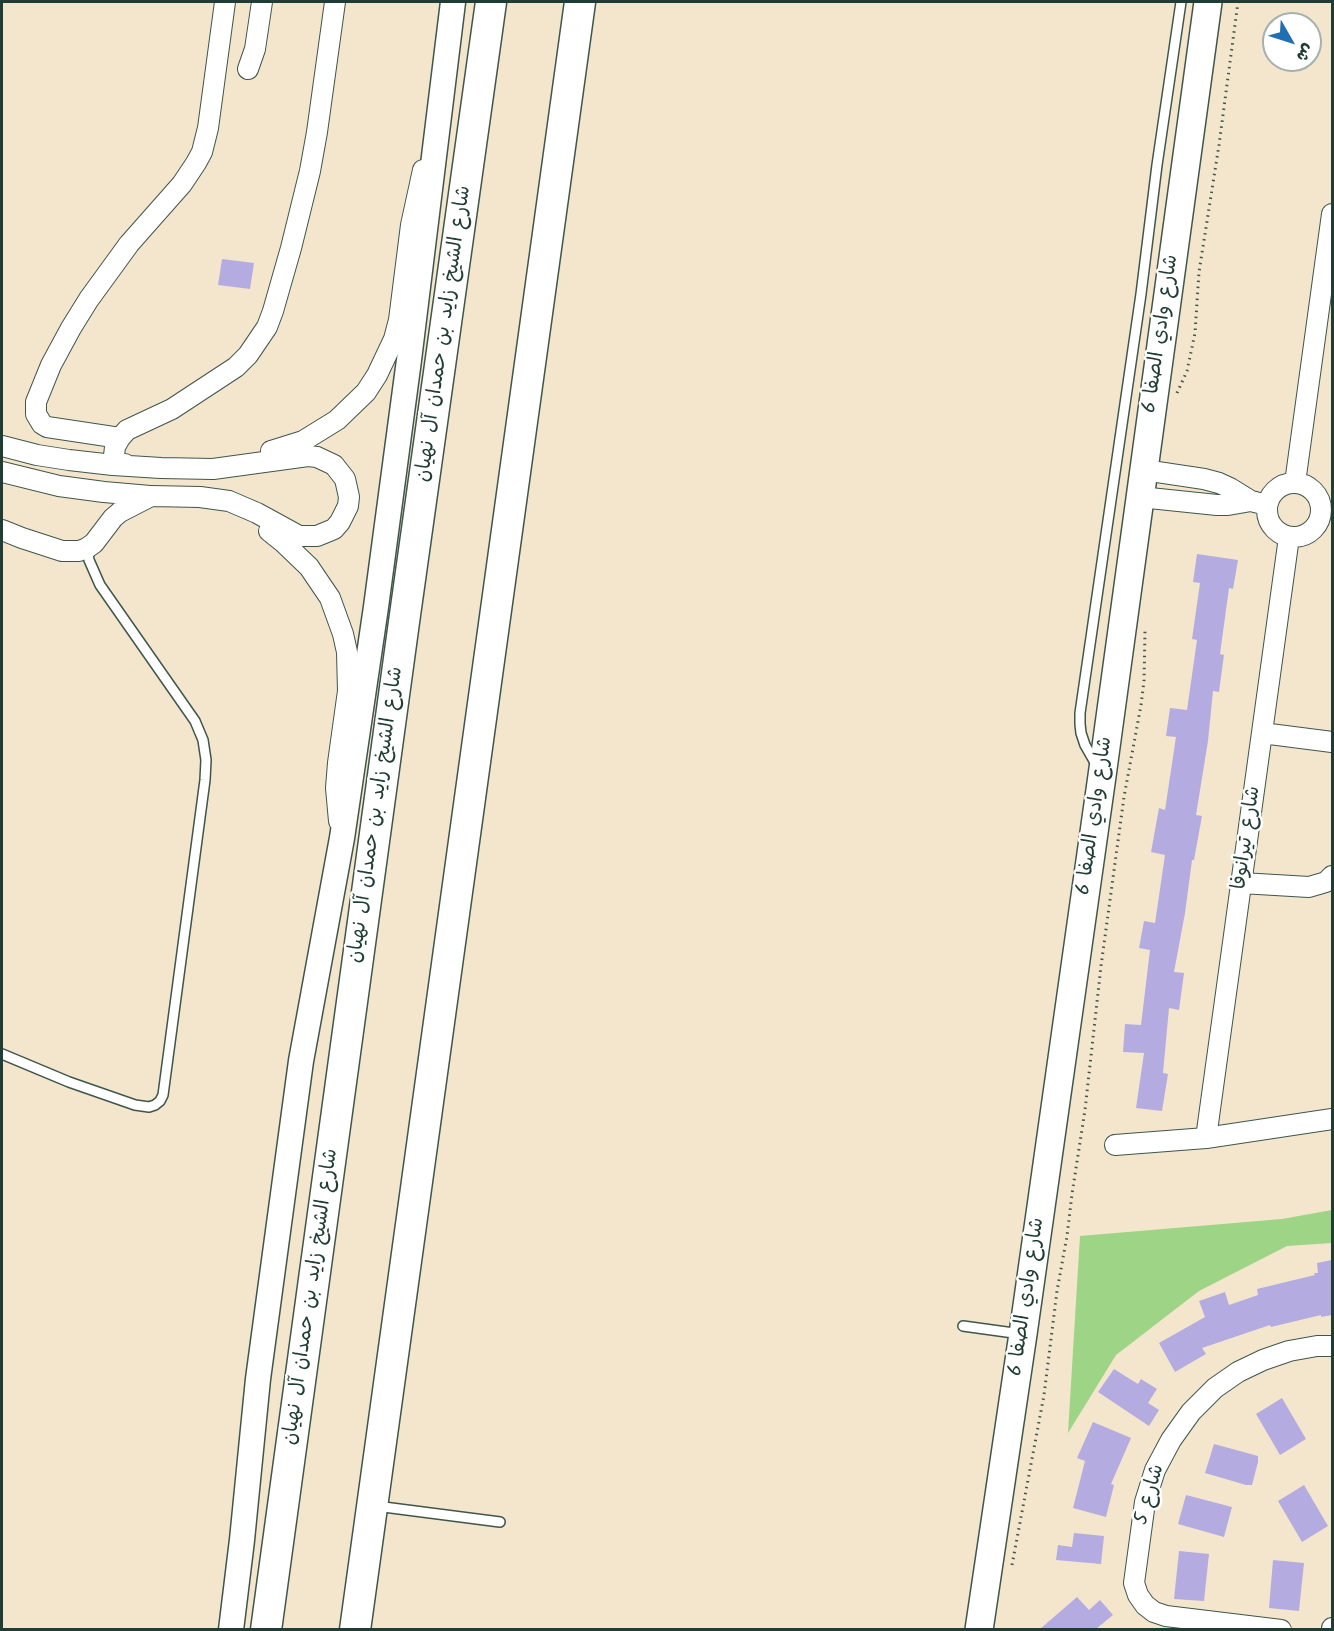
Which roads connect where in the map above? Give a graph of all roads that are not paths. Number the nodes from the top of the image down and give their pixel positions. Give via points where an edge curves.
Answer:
1 (225, 2) edge
2 (262, 2) edge
3 (335, 2) edge
4 (453, 2) edge
5 (492, 2) edge
6 (580, 2) edge
7 (1181, 2) edge
8 (1208, 2) edge
9 (248, 69) dead end
10 (440, 113) junction
11 (1332, 214) edge
12 (120, 438) junction
13 (2, 446) edge
14 (112, 465) junction
15 (1144, 470) junction
16 (2, 472) edge
17 (1180, 475) junction
18 (1295, 483) junction
19 (151, 496) junction
20 (1140, 497) junction
21 (1176, 500) junction
22 (1253, 503) junction
23 (1327, 512) edge
24 (2, 530) edge
25 (1289, 537) junction
26 (87, 548) junction
27 (1262, 733) junction
28 (1332, 742) edge
29 (1102, 776) junction
30 (342, 838) junction
31 (1332, 876) edge
32 (1241, 883) junction
33 (2, 1054) edge
34 (1332, 1119) edge
35 (1206, 1138) junction
36 (1115, 1145) dead end
37 (963, 1326) dead end
38 (1023, 1334) junction
39 (1332, 1346) edge
40 (373, 1506) junction
41 (500, 1522) dead end
42 (242, 1540) junction
43 (218, 1629) edge
44 (231, 1629) edge
45 (266, 1629) edge
46 (355, 1629) edge
47 (979, 1629) edge
48 (1281, 1629) edge

1 - 12 street via 208,128 199,158 89,299 51,365 36,402 36,414 47,427
2 - 9 street
3 - 12 street via 310,171 267,327 236,367 172,409 127,430
4 - 10 street
5 - 45 main road, شارع الشيخ زايد بن حمدان آل نهيان
6 - 40 main road
7 - 29 lane via 1080,713 1085,744
8 - 15 main road, شارع وادي الصفا 6
10 - 14 street via 419,188 394,339 366,392 329,426 285,448 244,456
10 - 30 street
11 - 18 street
12 - 14 street
13 - 14 street
14 - 19 street via 213,469 317,457 340,471 349,496 340,522 326,533 308,537 291,533 229,501
15 - 17 street
15 - 20 main road, شارع وادي الصفا 6
16 - 19 street via 59,486
17 - 21 street
17 - 22 street via 1219,483
18 - 22 street
18 - 23 street via 1314,492
19 - 26 street via 113,518
19 - 30 street via 219,509 254,522 298,556 330,598 343,634 348,672 336,788
20 - 21 street
20 - 29 main road, شارع وادي الصفا 6
21 - 22 street via 1216,505
22 - 25 street via 1267,514 1274,529
23 - 25 street via 1311,531
24 - 26 street via 62,551
25 - 27 street, شارع تيرانوفا
26 - 33 lane via 100,585 195,721 206,760 163,1095 155,1106 135,1106
27 - 28 street
27 - 32 street, شارع تيرانوفا
29 - 38 main road, شارع وادي الصفا 6
30 - 42 street via 302,1061 258,1379
31 - 32 street via 1309,887
32 - 35 street, شارع تيرانوفا
34 - 35 street
35 - 36 street
37 - 38 lane
38 - 47 main road, شارع وادي الصفا 6
39 - 48 street, شارع 5 via 1289,1351 1263,1360 1215,1388 1171,1440 1155,1470 1145,1502 1134,1583 1145,1605 1166,1616
40 - 41 lane
40 - 46 main road
42 - 43 street via 226,1583
42 - 44 street

